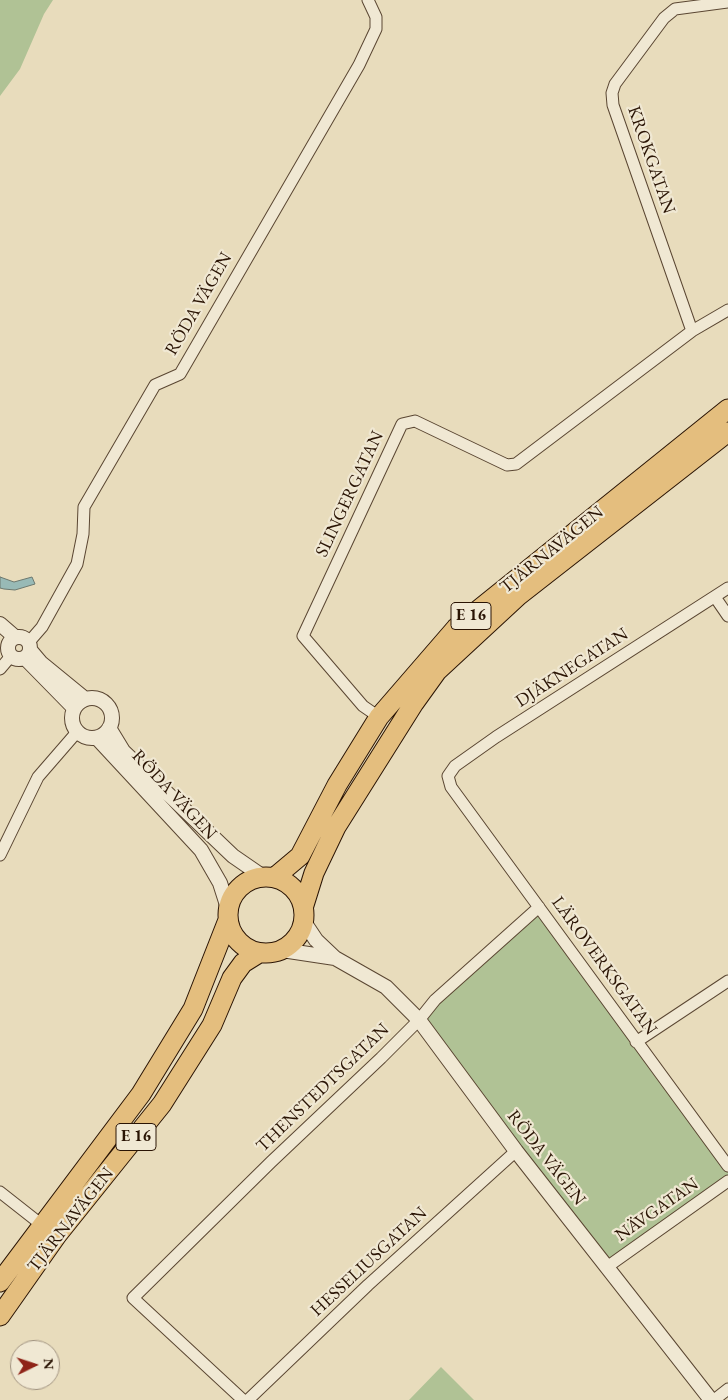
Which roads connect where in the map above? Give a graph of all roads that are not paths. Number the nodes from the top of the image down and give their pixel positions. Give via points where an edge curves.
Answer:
1 (368, 0) edge
2 (728, 2) edge
3 (728, 310) edge
4 (692, 331) junction
5 (728, 409) edge
6 (728, 432) edge
7 (728, 588) edge
8 (715, 597) junction
9 (728, 616) edge
10 (0, 624) edge
11 (8, 637) edge
12 (24, 652) junction
13 (0, 669) edge
14 (80, 704) junction
15 (379, 717) junction
16 (109, 728) junction
17 (77, 732) junction
18 (97, 738) junction
19 (451, 786) joint
20 (0, 855) edge
21 (269, 876) junction
22 (539, 907) junction
23 (304, 913) junction
24 (228, 914) junction
25 (282, 950) junction
26 (259, 953) junction
27 (335, 958) junction
28 (728, 981) edge
29 (419, 1020) junction
30 (636, 1042) junction
31 (516, 1151) junction
32 (728, 1166) edge
33 (728, 1181) edge
34 (0, 1192) edge
35 (49, 1230) junction
36 (607, 1267) junction
37 (0, 1282) edge
38 (0, 1316) edge
39 (728, 1389) edge
40 (243, 1400) edge
41 (248, 1400) edge
42 (713, 1400) edge

1 - 12 street, RÖDA VÄGEN via 376,16 376,29 359,65 180,374 155,385 84,507 77,564 42,627
2 - 4 street, KROKGATAN via 675,9 664,18 615,84 612,93 613,105
3 - 4 street, SLINGERGATAN
4 - 15 street, SLINGERGATAN via 516,464 507,465 414,421 402,424 303,636 363,706
5 - 15 highway, TJÄRNAVÄGEN / E 16 via 456,628
6 - 23 highway, TJÄRNAVÄGEN / E 16 via 518,596 437,670 336,827 314,873
7 - 8 street, DJÄKNEGATAN
8 - 9 street
8 - 19 street, DJÄKNEGATAN via 455,766 448,776
10 - 11 street
11 - 12 street via 8,649
11 - 12 street via 23,637
12 - 13 street, RÖDA VÄGEN
12 - 14 street
14 - 16 street via 97,699 107,705 112,716
14 - 17 street via 72,720
15 - 21 highway, TJÄRNAVÄGEN / E 16 via 337,784 300,856
16 - 18 street
16 - 21 street, RÖDA VÄGEN via 123,751 233,856
17 - 18 street via 86,738
17 - 20 street via 38,776
18 - 24 street, RÖDA VÄGEN via 201,850 220,883
19 - 22 street, LÄROVERKSGATAN
21 - 23 highway via 293,887
21 - 24 highway via 240,886
22 - 29 street, THENSTEDTSGATAN via 435,1000
22 - 30 street, LÄROVERKSGATAN
23 - 25 highway via 300,934
23 - 27 street, RÖDA VÄGEN via 316,940
24 - 26 highway via 235,938
24 - 35 highway, TJÄRNAVÄGEN / E 16 via 193,1009 141,1094
25 - 26 highway
25 - 27 street, RÖDA VÄGEN
26 - 35 highway, TJÄRNAVÄGEN / E 16 via 247,960 236,973 212,1025 162,1104
27 - 29 street, RÖDA VÄGEN via 386,987
28 - 30 street
29 - 31 street, RÖDA VÄGEN
29 - 40 street, THENSTEDTSGATAN via 133,1298
30 - 32 street, LÄROVERKSGATAN
31 - 36 street, RÖDA VÄGEN
31 - 41 street, HESSELIUSGATAN via 368,1285
33 - 36 street, NÄVGATAN
34 - 35 street
35 - 37 highway, TJÄRNAVÄGEN / E 16
35 - 38 highway, TJÄRNAVÄGEN / E 16
36 - 42 street, RÖDA VÄGEN
39 - 42 street

